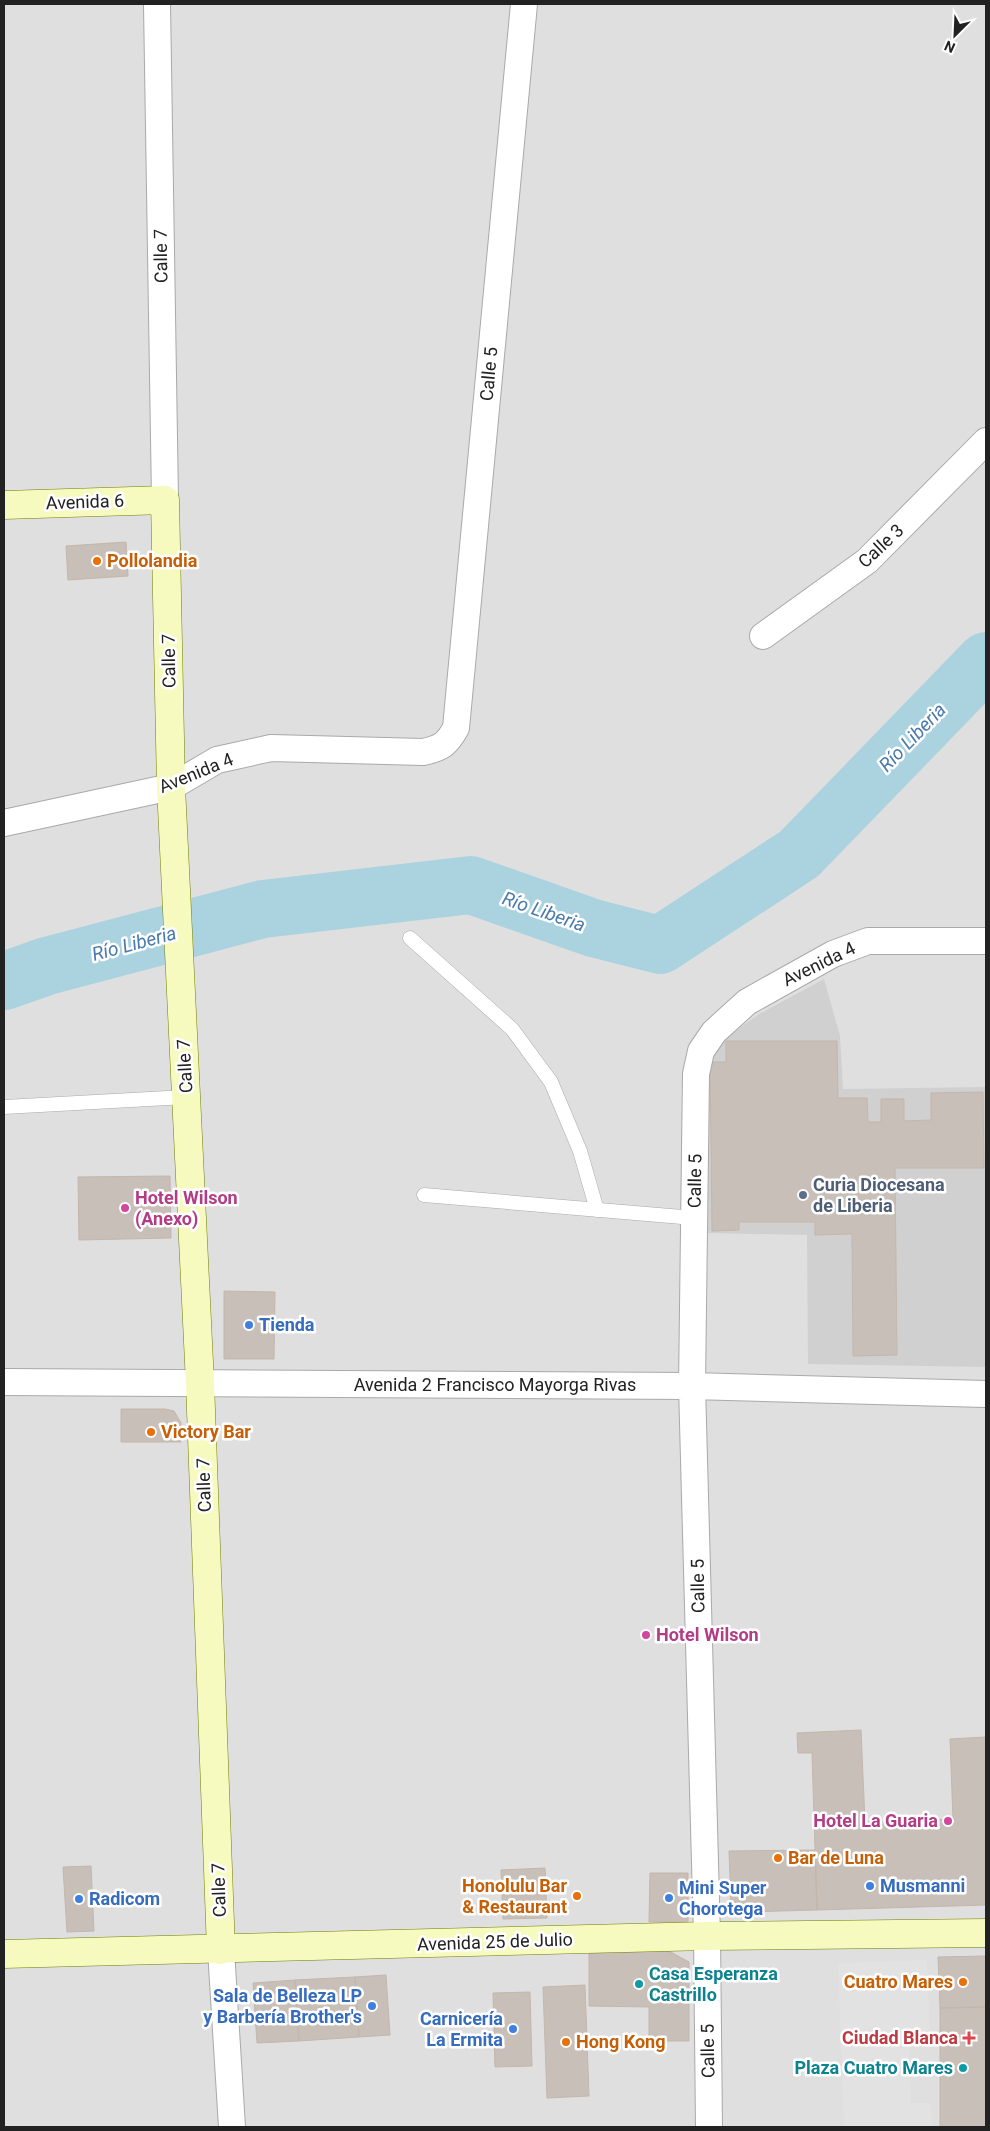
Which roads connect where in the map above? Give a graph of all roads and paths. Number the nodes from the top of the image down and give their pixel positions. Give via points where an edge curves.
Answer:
1 (157, 4) edge
2 (524, 4) edge
3 (986, 441) edge
4 (165, 500) junction
5 (4, 505) edge
6 (763, 636) dead end
7 (448, 742) joint
8 (171, 787) junction
9 (4, 823) edge
10 (410, 938) dead end
11 (986, 940) edge
12 (696, 1074) joint
13 (186, 1097) junction
14 (4, 1107) edge
15 (424, 1195) dead end
16 (597, 1210) junction
17 (694, 1218) junction
18 (4, 1382) edge
19 (200, 1384) junction
20 (692, 1386) junction
21 (986, 1394) edge
22 (986, 1933) edge
23 (707, 1936) junction
24 (222, 1950) junction
25 (4, 1954) edge
26 (232, 2127) edge
27 (709, 2127) edge

1 - 4 street, Calle 7
2 - 7 street, Calle 5 via 456,728
3 - 6 street, Calle 3 via 867,561
4 - 5 street, Avenida 6
4 - 8 street, Calle 7
7 - 8 street, Avenida 4 via 423,752 271,748 217,760
8 - 9 street, Avenida 4
8 - 13 street, Calle 7
10 - 16 lane via 512,1029 551,1082 580,1151
11 - 12 street, Avenida 4 via 868,941 833,954 747,1002 714,1032 701,1052
12 - 17 street, Calle 5
13 - 14 lane
13 - 19 street, Calle 7
15 - 16 lane
16 - 17 lane
17 - 20 street, Calle 5
18 - 19 street, Avenida 2 Francisco Mayorga Rivas
19 - 20 street, Avenida 2 Francisco Mayorga Rivas
19 - 24 street, Calle 7
20 - 21 street, Avenida 2 Francisco Mayorga Rivas
20 - 23 street, Calle 5
22 - 23 street, Avenida 25 de Julio
23 - 24 street, Avenida 25 de Julio
23 - 27 street, Calle 5
24 - 25 street, Avenida 25 de Julio
24 - 26 street, Calle 7

